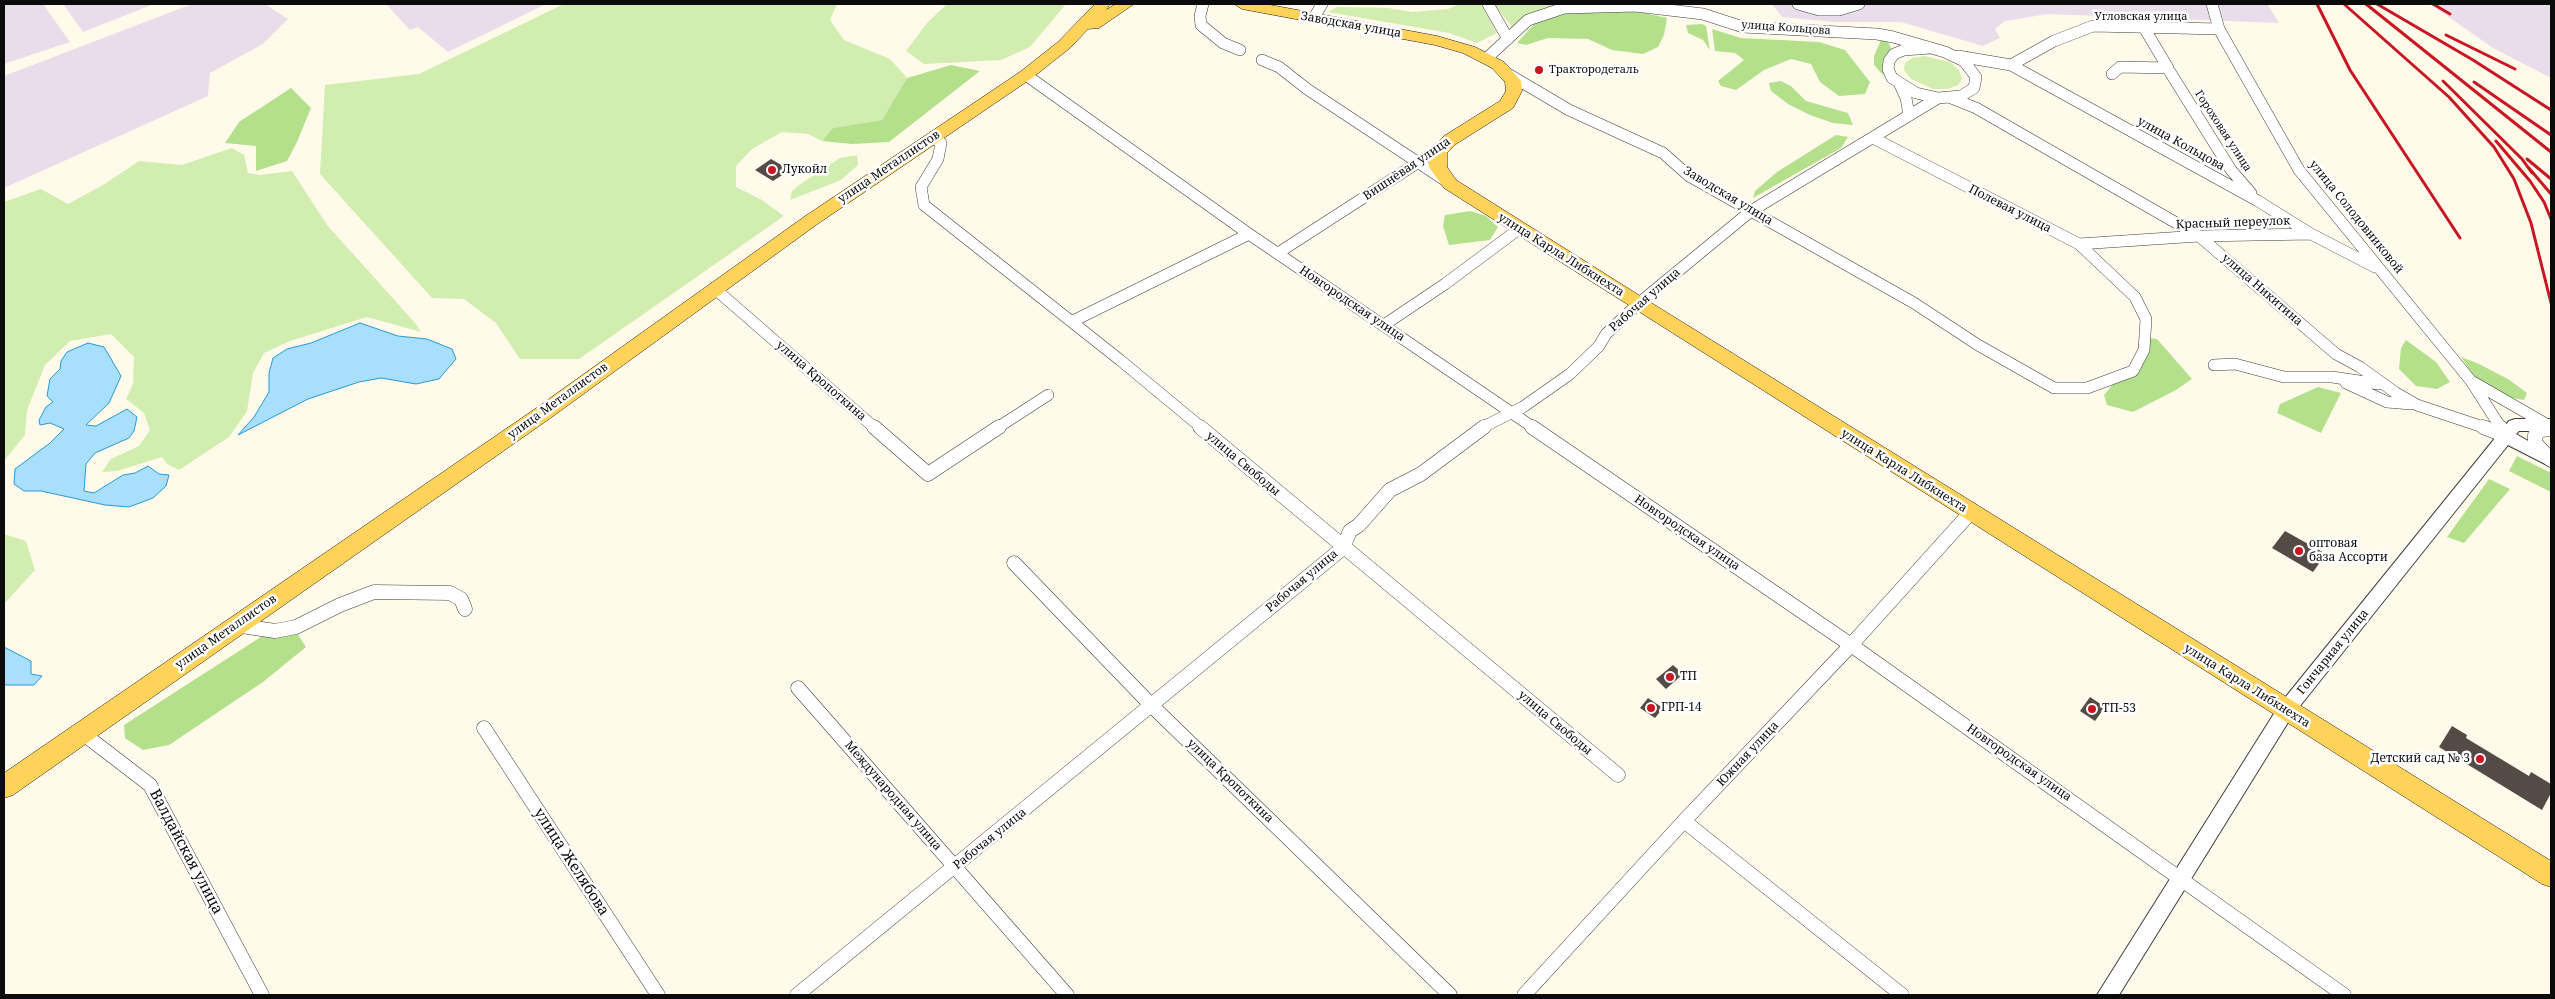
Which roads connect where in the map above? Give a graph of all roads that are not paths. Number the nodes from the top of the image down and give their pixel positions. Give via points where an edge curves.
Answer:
1 (1103, 4) edge
2 (1126, 4) edge
3 (1203, 4) edge
4 (1242, 4) edge
5 (1322, 4) edge
6 (1488, 4) edge
7 (1702, 4) edge
8 (1798, 4) edge
9 (1859, 4) edge
10 (2212, 4) edge
11 (1703, 14) junction
12 (1314, 18) junction
13 (2143, 26) junction
14 (2219, 29) junction
15 (1893, 37) junction
16 (1508, 39) junction
17 (1064, 45) junction
18 (1930, 48) junction
19 (1240, 50) dead end
20 (1894, 54) junction
21 (1953, 55) junction
22 (1487, 58) junction
23 (1262, 60) dead end
24 (2011, 65) junction
25 (2169, 70) junction
26 (1026, 74) junction
27 (1508, 74) junction
28 (2112, 74) dead end
29 (1976, 77) junction
30 (1900, 85) junction
31 (1974, 88) junction
32 (1938, 98) junction
33 (1951, 98) junction
34 (1976, 108) junction
35 (1909, 115) junction
36 (933, 138) junction
37 (1873, 138) junction
38 (1442, 146) junction
39 (1418, 163) junction
40 (1450, 184) junction
41 (2258, 201) junction
42 (1751, 211) junction
43 (1519, 229) junction
44 (1249, 234) junction
45 (2310, 234) junction
46 (2200, 236) junction
47 (2078, 244) junction
48 (1278, 253) junction
49 (2380, 269) junction
50 (714, 288) junction
51 (2135, 297) joint
52 (1638, 304) junction
53 (1073, 321) junction
54 (1384, 326) junction
55 (2214, 365) dead end
56 (2332, 377) junction
57 (2471, 381) junction
58 (2387, 386) junction
59 (1048, 395) dead end
60 (2417, 405) junction
61 (1511, 413) junction
62 (2550, 426) edge
63 (2511, 430) junction
64 (2551, 461) edge
65 (1971, 512) junction
66 (1343, 548) junction
67 (1014, 563) dead end
68 (465, 609) dead end
69 (235, 625) junction
70 (1852, 645) junction
71 (798, 688) dead end
72 (1152, 706) junction
73 (2286, 710) junction
74 (484, 728) dead end
75 (82, 732) junction
76 (1618, 775) dead end
77 (4, 787) edge
78 (1684, 821) junction
79 (956, 867) junction
80 (2551, 875) edge
81 (2180, 877) junction
82 (262, 995) edge
83 (658, 995) edge
84 (797, 995) edge
85 (1067, 995) edge
86 (1450, 995) edge
87 (1524, 995) edge
88 (1902, 995) edge
89 (2107, 995) edge
90 (2344, 995) edge

1 - 17 main road, улица Металлистов
2 - 17 main road
3 - 19 street via 1201,25 1223,43
4 - 12 main road, Заводская улица
5 - 12 street
6 - 16 street
7 - 11 street
8 - 9 street via 1819,10 1839,10
10 - 14 street, улица Солодовниковой
11 - 15 street, улица Кольцова via 1743,27
11 - 16 street, улица Кольцова via 1635,6 1564,8 1528,20
12 - 22 main road, Заводская улица via 1437,41
13 - 14 street, Угловская улица
13 - 24 street, Угловская улица via 2093,26 2054,41
13 - 25 street, Гороховая улица
14 - 49 street, улица Солодовниковой via 2299,170
15 - 18 street, улица Кольцова
15 - 20 street via 1897,48
16 - 22 street, улица Кольцова
17 - 26 main road, улица Металлистов
18 - 20 street
18 - 21 street, улица Кольцова
20 - 30 street via 1888,69
21 - 24 street, улица Кольцова
21 - 29 street via 1971,68
22 - 27 main road, Заводская улица
23 - 39 street, улица Карла Либкнехта via 1279,67 1307,90
24 - 29 street, Угловская улица via 1990,69
24 - 41 street, улица Кольцова
25 - 28 street via 2120,67
25 - 41 street, Гороховая улица via 2231,170
26 - 36 main road, улица Металлистов
26 - 44 street, Новгородская улица
27 - 38 main road, Вишнёвая улица via 1515,87 1507,104
27 - 42 street, Заводская улица via 1569,110 1664,153 1689,176
29 - 31 street
30 - 32 street
30 - 35 street
31 - 33 street
31 - 34 street
32 - 33 street
32 - 35 street, Рабочая улица
33 - 34 street, улица Никитина
34 - 46 street, улица Никитина
35 - 37 street, Рабочая улица
36 - 50 main road, улица Металлистов
36 - 53 street, улица Свободы via 941,143 938,159 921,187 924,205
37 - 42 street, Рабочая улица
37 - 47 street, Полевая улица
38 - 39 street, Вишнёвая улица
38 - 40 main road via 1436,161
39 - 40 street, улица Карла Либкнехта
39 - 48 street, Вишнёвая улица
40 - 43 main road, улица Карла Либкнехта
41 - 45 street, улица Кольцова
42 - 51 street, Заводская улица via 1914,303 1978,345 2054,388 2087,388 2133,371 2141,360 2146,336 2146,319
42 - 52 street, Рабочая улица
43 - 52 main road, улица Карла Либкнехта
43 - 54 street
44 - 48 street, Новгородская улица
44 - 53 street
45 - 46 street, Красный переулок
45 - 49 street, Красный переулок
46 - 47 street, Красный переулок
46 - 58 street, улица Никитина via 2336,354
47 - 51 street, Полевая улица
48 - 54 street, Новгородская улица
49 - 57 street, улица Солодовниковой
50 - 59 street, улица Кропоткина via 928,474
50 - 69 main road, улица Металлистов via 542,414
52 - 61 street, Рабочая улица via 1570,374
52 - 65 main road, улица Карла Либкнехта
53 - 66 street, улица Свободы
54 - 61 street, Новгородская улица
55 - 56 street via 2235,364 2284,377
56 - 58 street
56 - 60 street via 2387,402
57 - 62 street
57 - 63 street
58 - 60 street, улица Никитина
60 - 63 street, улица Никитина
61 - 66 street, Рабочая улица via 1478,430 1422,474 1390,490 1350,531
61 - 70 street, Новгородская улица
62 - 63 street, улица Никитина
62 - 64 street via 2535,435 2535,444
63 - 64 street, улица Никитина
63 - 73 street, Гончарная улица
65 - 70 street, Южная улица
65 - 73 main road, улица Карла Либкнехта
66 - 72 street, Рабочая улица
66 - 76 street, улица Свободы
67 - 72 street, улица Кропоткина
68 - 69 street via 461,599 450,593 374,592 290,628 275,631
69 - 75 main road, улица Металлистов
70 - 78 street, Южная улица
70 - 81 street, Новгородская улица
71 - 79 street, Международная улица
72 - 79 street, Рабочая улица
72 - 86 street, улица Кропоткина
73 - 80 main road, улица Карла Либкнехта
73 - 81 street, Гончарная улица
74 - 83 street, улица Желябова
75 - 77 main road, улица Металлистов
75 - 82 street, Валдайская улица via 150,784
78 - 87 street, Южная улица
78 - 88 street
79 - 84 street, Рабочая улица
79 - 85 street, Международная улица
81 - 89 street, Гончарная улица
81 - 90 street, Новгородская улица

